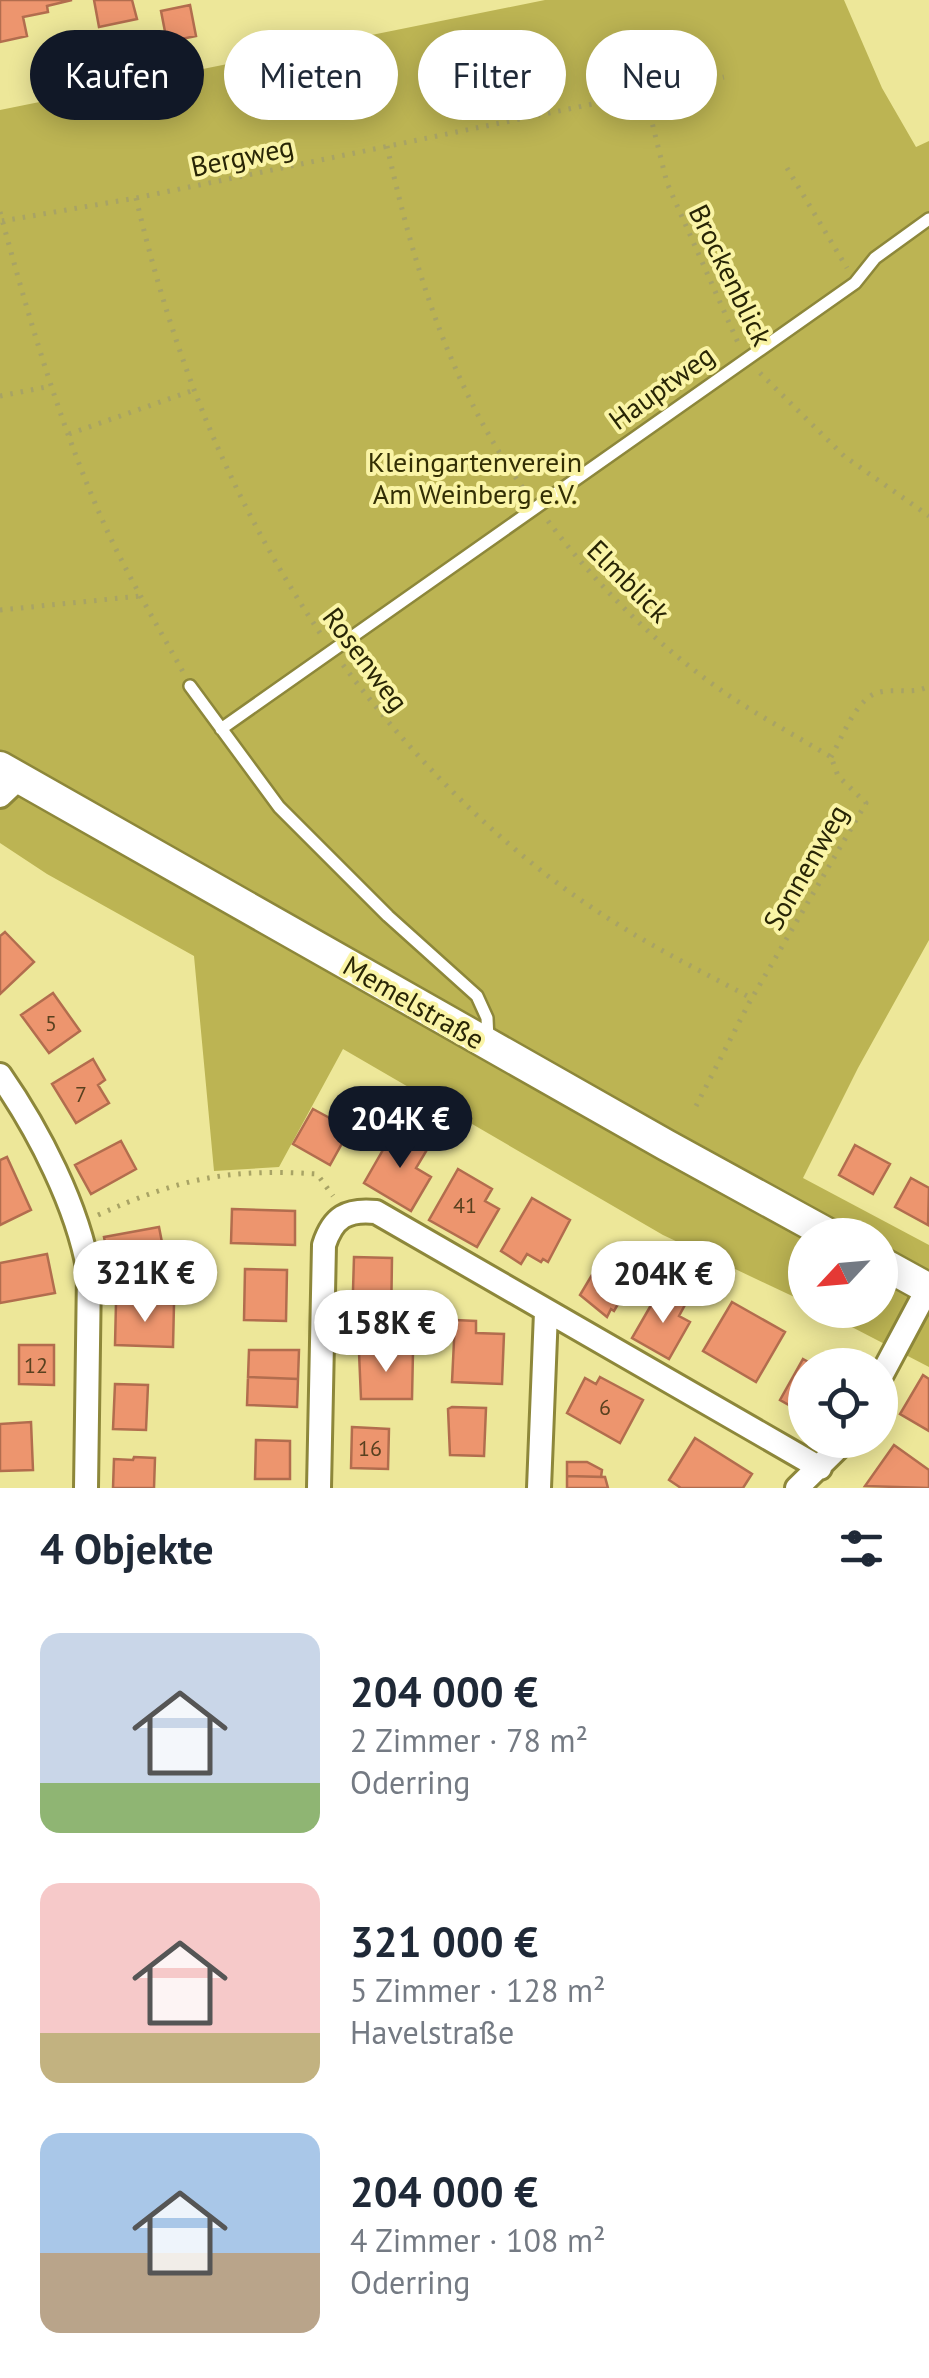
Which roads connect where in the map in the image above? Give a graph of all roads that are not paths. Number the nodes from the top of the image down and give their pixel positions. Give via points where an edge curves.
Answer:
1 (929, 219) edge
2 (190, 686) road end
3 (221, 729) junction
4 (6, 780) edge
5 (488, 1044) junction
6 (0, 1076) edge
7 (800, 1218) edge
8 (898, 1272) edge
9 (928, 1288) edge
10 (546, 1312) junction
11 (896, 1348) edge
12 (829, 1458) edge
13 (820, 1468) junction
14 (86, 1488) edge
15 (319, 1488) edge
16 (540, 1488) edge
17 (798, 1488) edge

1 - 3 lane, Hauptweg via 875,258 855,283
2 - 3 lane
3 - 5 lane via 315,846 477,996
4 - 5 main road, Memelstraße
5 - 7 main road, Memelstraße
6 - 14 street via 57,1178 89,1274
8 - 9 main road
9 - 11 street
10 - 13 street
10 - 15 street via 376,1212 342,1215 324,1245
10 - 16 street
12 - 13 street
13 - 17 street

